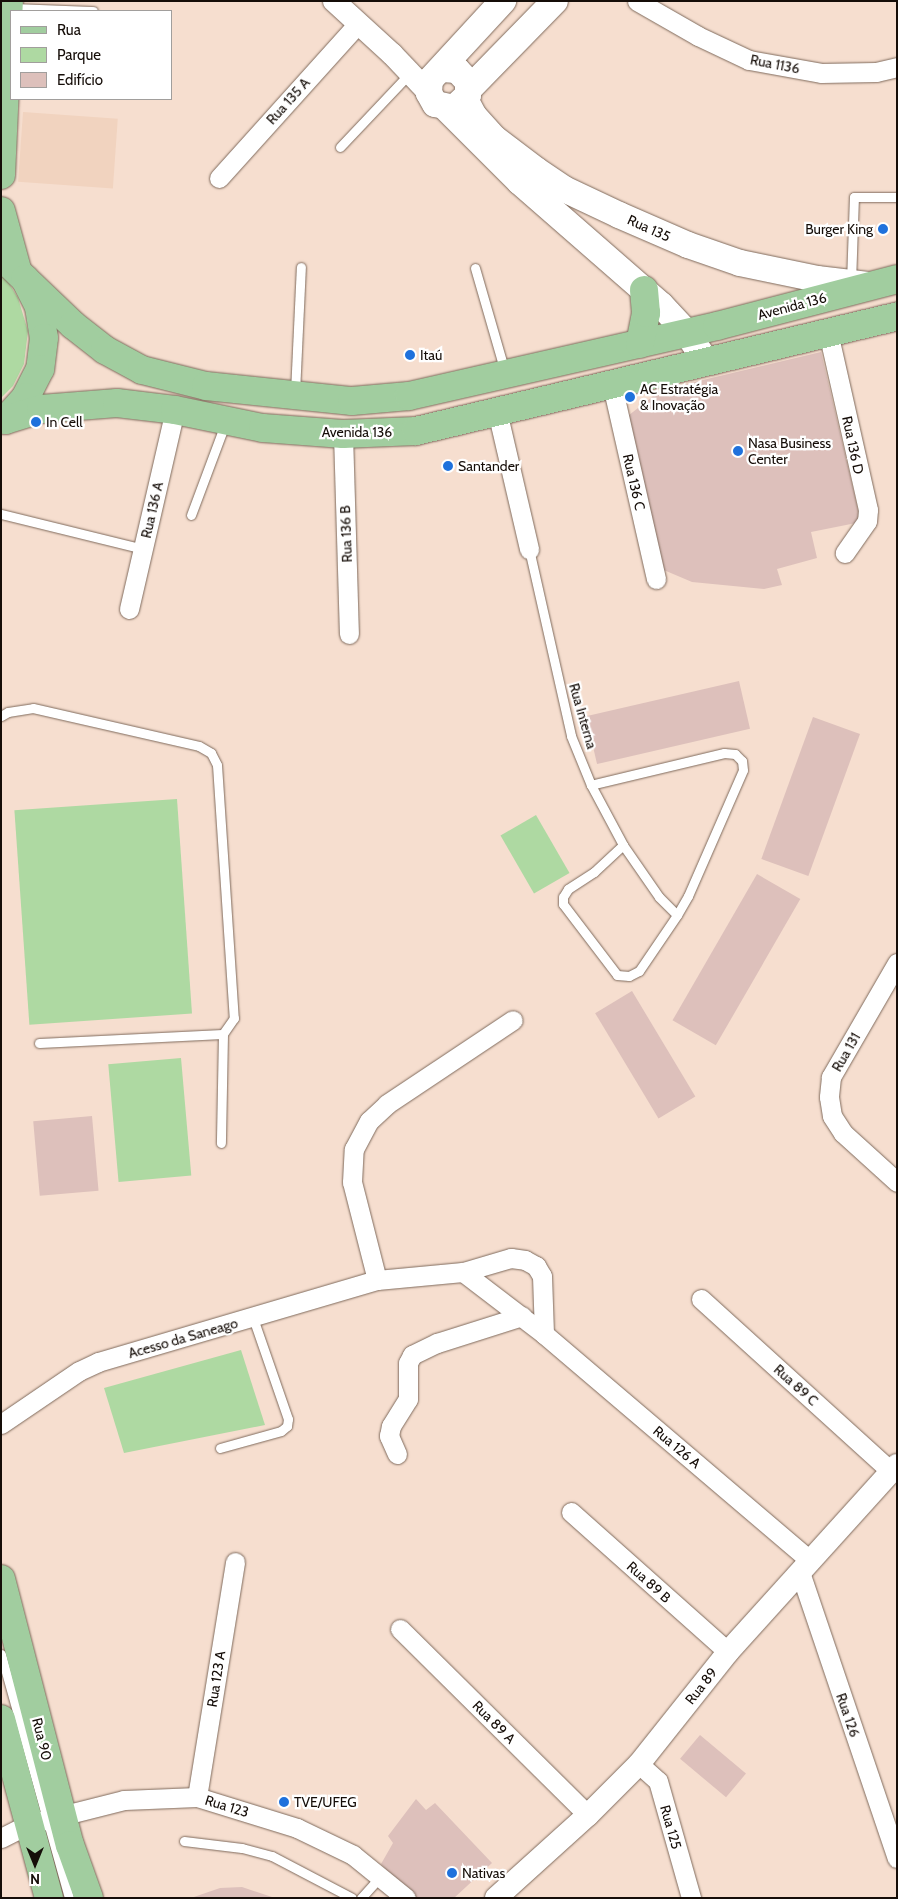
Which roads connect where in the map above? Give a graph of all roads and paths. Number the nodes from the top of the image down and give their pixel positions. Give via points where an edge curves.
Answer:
1 (334, 1) edge
2 (504, 1) edge
3 (555, 1) edge
4 (638, 1) edge
5 (8, 4) edge
6 (81, 10) edge
7 (357, 25) junction
8 (897, 67) edge
9 (442, 87) junction
10 (340, 147) dead end
11 (1, 175) edge
12 (219, 178) dead end
13 (897, 197) edge
14 (1, 211) edge
15 (301, 267) dead end
16 (15, 268) edge
17 (475, 268) dead end
18 (897, 279) edge
19 (856, 286) junction
20 (644, 290) junction
21 (897, 302) edge
22 (897, 316) edge
23 (828, 332) junction
24 (687, 333) junction
25 (786, 341) junction
26 (640, 344) junction
27 (706, 361) junction
28 (505, 375) junction
29 (612, 385) junction
30 (295, 397) junction
31 (175, 410) junction
32 (496, 411) junction
33 (226, 421) junction
34 (3, 422) edge
35 (343, 434) junction
36 (1, 514) edge
37 (191, 515) dead end
38 (143, 549) junction
39 (529, 549) joint
40 (845, 553) dead end
41 (656, 579) dead end
42 (129, 609) dead end
43 (349, 634) dead end
44 (1, 716) edge
45 (591, 785) junction
46 (623, 845) junction
47 (677, 915) junction
48 (897, 964) edge
49 (513, 1020) dead end
50 (223, 1034) junction
51 (39, 1043) dead end
52 (221, 1143) dead end
53 (897, 1182) edge
54 (464, 1272) junction
55 (377, 1280) junction
56 (701, 1299) dead end
57 (522, 1316) junction
58 (253, 1318) junction
59 (544, 1334) junction
60 (1, 1424) edge
61 (220, 1448) dead end
62 (397, 1454) dead end
63 (894, 1468) edge
64 (571, 1512) dead end
65 (235, 1562) dead end
66 (805, 1566) junction
67 (1, 1579) edge
68 (400, 1629) dead end
69 (728, 1652) junction
70 (1, 1654) edge
71 (1, 1719) edge
72 (639, 1764) junction
73 (197, 1797) junction
74 (588, 1816) junction
75 (45, 1817) junction
76 (1, 1838) edge
77 (184, 1841) dead end
78 (897, 1858) edge
79 (380, 1877) junction
80 (49, 1898) edge
81 (69, 1898) edge
82 (89, 1898) edge
83 (352, 1898) edge
84 (361, 1898) edge
85 (406, 1898) edge
86 (496, 1898) edge
87 (691, 1898) edge

1 - 7 street
2 - 9 main road
3 - 9 main road
4 - 8 street, Rua 1136 via 698,36 749,60 821,72 876,72
5 - 6 lane
5 - 11 main road
7 - 9 street via 392,54
7 - 12 street, Rua 135 A
9 - 10 lane
9 - 19 main road, Rua 135 via 494,138 536,170 564,189 619,216 740,263
9 - 20 main road via 520,182
13 - 19 lane via 854,197
14 - 16 main road
15 - 30 lane
16 - 30 main road, Avenida 136 via 73,326 105,350 142,370 206,386
16 - 34 main road via 39,307 44,338 40,369 26,398
17 - 28 lane
18 - 19 main road, Avenida 136
19 - 24 main road, Avenida 136
20 - 24 main road
20 - 26 main road via 646,313
21 - 25 main road via 796,328
22 - 23 main road, Avenida 136
23 - 25 main road, Avenida 136
23 - 40 street, Rua 136 D via 868,510 867,520
24 - 26 main road, Avenida 136
24 - 27 main road
25 - 27 main road, Avenida 136
26 - 28 main road, Avenida 136
27 - 29 main road, Avenida 136
28 - 30 main road, Avenida 136 via 409,396 352,401
29 - 32 main road, Avenida 136
29 - 41 street, Rua 136 C
31 - 33 main road, Avenida 136
31 - 34 main road, Avenida 136 via 117,404 76,405 40,409
31 - 38 street, Rua 136 A
32 - 35 main road, Avenida 136 via 416,431
32 - 39 street
33 - 35 main road, Avenida 136 via 263,428
33 - 37 lane
35 - 43 street, Rua 136 B
36 - 38 lane
38 - 42 street, Rua 136 A
39 - 45 lane, Rua Interna via 572,736
44 - 50 lane via 34,708 198,746 211,753 217,765 234,1018
45 - 46 lane, Rua Interna
45 - 47 lane via 724,753 735,754 742,761 743,770
46 - 47 lane, Rua Interna via 645,878
46 - 47 lane via 594,872 568,889 563,897 563,904 617,974 629,976 639,971
48 - 53 street, Rua 131 via 831,1077 829,1097 832,1116 843,1133
49 - 55 street via 387,1104 369,1121 354,1149 352,1182
50 - 51 lane
50 - 52 lane
54 - 55 street, Acesso da Saneago
54 - 57 street
54 - 59 street, Acesso da Saneago via 511,1258 536,1266 542,1276
55 - 58 street, Acesso da Saneago
56 - 63 street, Rua 89 C
57 - 59 street
57 - 62 street via 438,1343 412,1355 408,1363 408,1399 391,1426 389,1436
58 - 60 street, Acesso da Saneago via 98,1362 79,1371
58 - 61 lane via 288,1419 287,1426 281,1431
59 - 66 street, Rua 126 A
63 - 66 street, Rua 89
64 - 69 street, Rua 89 B
65 - 73 street, Rua 123 A
66 - 69 street, Rua 89
66 - 78 street, Rua 126
67 - 75 main road, Rua 90
68 - 74 street, Rua 89 A
69 - 72 street, Rua 89
70 - 75 lane
71 - 75 main road, Rua 90
72 - 74 street, Rua 89
72 - 87 street, Rua 125 via 658,1781
73 - 75 street, Rua 123 via 124,1800
73 - 79 street, Rua 123 via 297,1828 353,1855
74 - 86 street, Rua 89
75 - 76 street, Rua 123
75 - 80 main road, Rua 90
75 - 81 lane
75 - 82 main road, Rua 90
77 - 83 lane via 272,1856
79 - 84 lane
79 - 85 street, Rua 123

